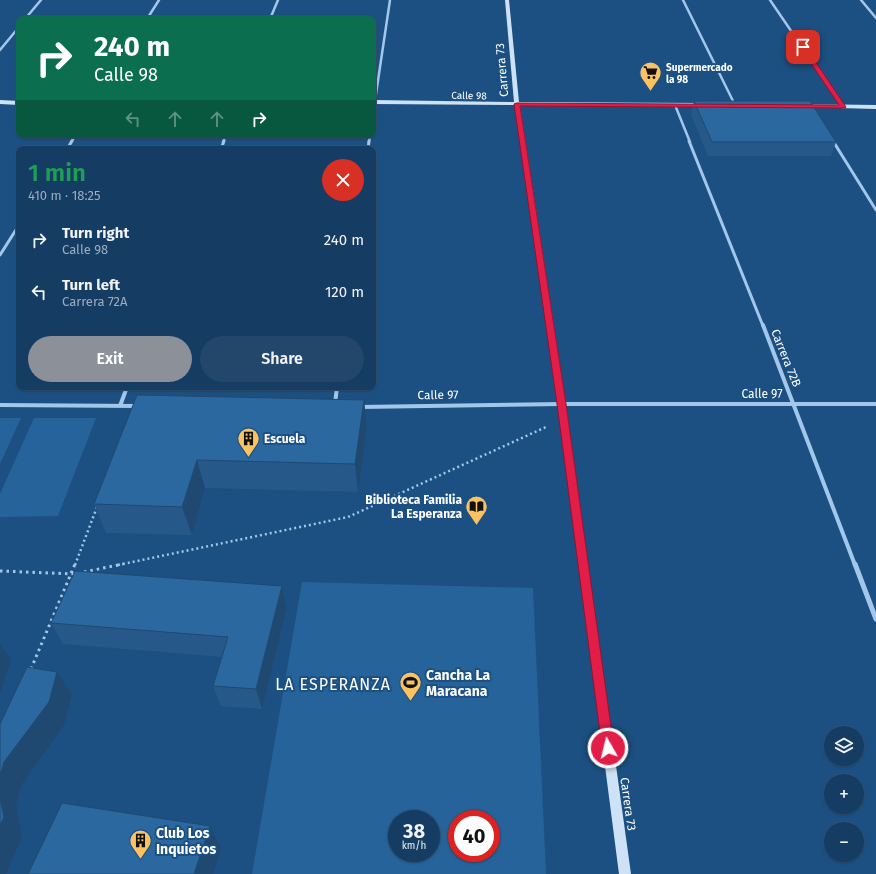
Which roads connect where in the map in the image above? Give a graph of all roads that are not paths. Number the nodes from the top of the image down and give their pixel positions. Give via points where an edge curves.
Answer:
1 (41, 0) edge
2 (159, 0) edge
3 (278, 0) edge
4 (390, 0) edge
5 (508, 0) edge
6 (683, 0) edge
7 (770, 0) edge
8 (861, 0) edge
9 (28, 16) edge
10 (149, 16) edge
11 (271, 16) edge
12 (876, 18) edge
13 (16, 31) edge
14 (0, 50) edge
15 (376, 89) edge
16 (0, 102) edge
17 (16, 102) edge
18 (376, 102) edge
19 (517, 104) junction
20 (675, 105) junction
21 (712, 105) edge
22 (727, 105) edge
23 (735, 105) junction
24 (742, 105) edge
25 (798, 106) edge
26 (843, 107) junction
27 (876, 107) edge
28 (833, 140) edge
29 (876, 210) edge
30 (16, 230) edge
31 (0, 255) edge
32 (126, 390) edge
33 (337, 390) edge
34 (562, 404) junction
35 (794, 404) junction
36 (876, 404) edge
37 (0, 405) edge
38 (120, 406) junction
39 (143, 406) edge
40 (327, 407) edge
41 (335, 407) junction
42 (343, 407) edge
43 (358, 407) edge
44 (876, 619) edge
45 (625, 874) edge

1 - 9 street
2 - 10 street
3 - 11 street
4 - 15 street
5 - 19 street, Carrera 73
6 - 23 street
7 - 26 street
8 - 12 street
13 - 14 street
16 - 17 street
18 - 19 street, Calle 98
19 - 20 street, Calle 98
19 - 34 street, Carrera 73
20 - 21 street, Calle 98
20 - 35 street, Carrera 72B
22 - 23 street
23 - 24 street
25 - 26 street via 814,109
26 - 27 street
28 - 29 street
30 - 31 street
32 - 38 street
33 - 41 street
34 - 35 street, Calle 97
34 - 43 street, Calle 97
34 - 45 street, Carrera 73
35 - 36 street, Calle 97
35 - 44 street, Carrera 72B
37 - 38 street
38 - 39 street
40 - 41 street
41 - 42 street

